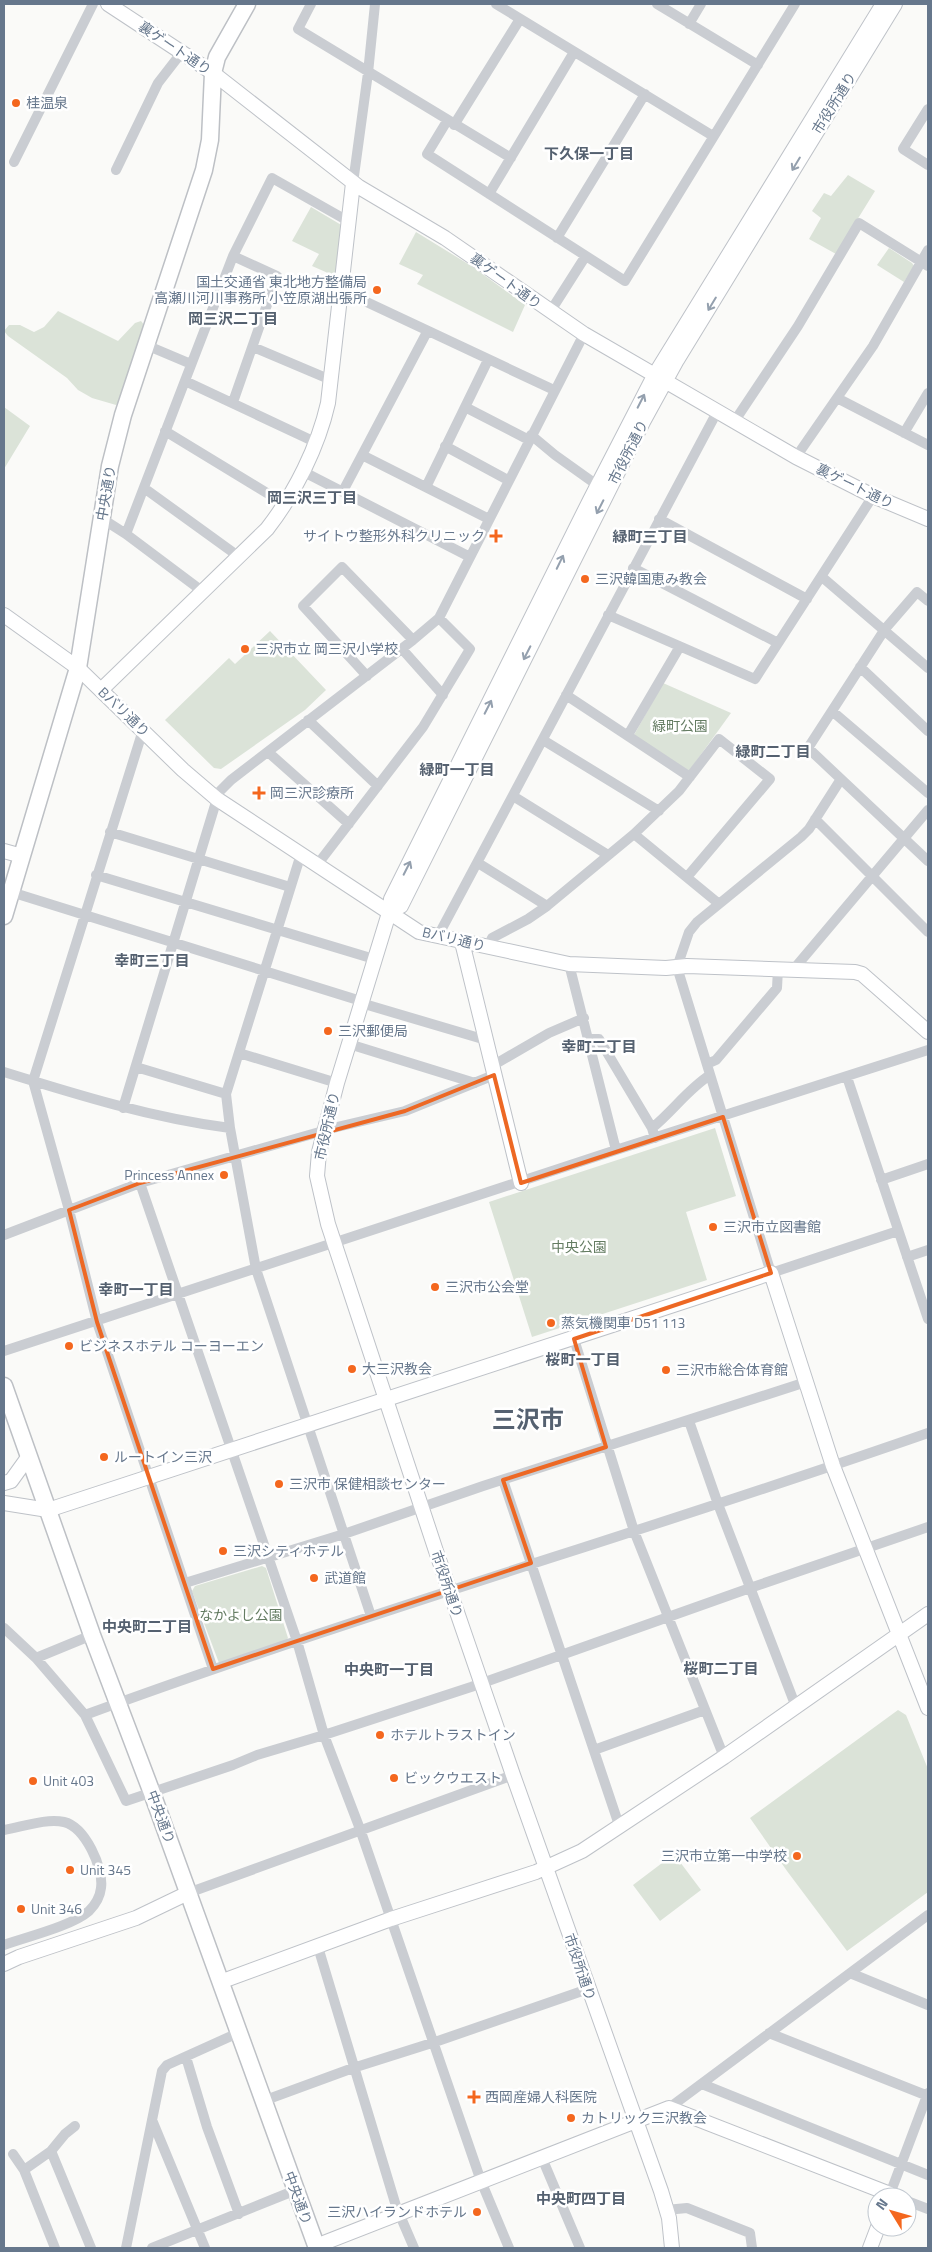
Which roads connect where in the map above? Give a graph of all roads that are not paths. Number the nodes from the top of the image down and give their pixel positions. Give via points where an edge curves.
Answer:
1 (93, 4) edge
2 (108, 4) edge
3 (247, 4) edge
4 (375, 4) edge
5 (496, 4) edge
6 (657, 4) edge
7 (701, 4) edge
8 (795, 4) edge
9 (883, 4) edge
10 (895, 4) edge
11 (306, 5) edge
12 (520, 19) junction
13 (689, 24) junction
14 (182, 52) junction
15 (574, 52) junction
16 (758, 65) junction
17 (213, 73) junction
18 (368, 73) junction
19 (645, 94) junction
20 (928, 109) edge
21 (451, 123) junction
22 (713, 136) junction
23 (511, 158) junction
24 (14, 162) dead end
25 (928, 165) edge
26 (116, 170) dead end
27 (353, 183) junction
28 (489, 194) junction
29 (348, 221) junction
30 (557, 238) junction
31 (928, 250) edge
32 (233, 256) junction
33 (585, 257) junction
34 (925, 264) edge
35 (341, 290) junction
36 (550, 312) junction
37 (427, 332) junction
38 (584, 334) junction
39 (146, 345) junction
40 (253, 348) junction
41 (488, 360) junction
42 (191, 364) junction
43 (660, 379) junction
44 (331, 380) junction
45 (185, 381) junction
46 (554, 390) junction
47 (928, 393) edge
48 (837, 398) junction
49 (233, 402) junction
50 (465, 408) junction
51 (717, 412) junction
52 (734, 422) junction
53 (165, 431) junction
54 (904, 433) junction
55 (530, 438) junction
56 (315, 442) junction
57 (928, 445) edge
58 (445, 446) junction
59 (362, 455) junction
60 (796, 456) junction
61 (302, 470) junction
62 (508, 480) junction
63 (597, 485) junction
64 (426, 487) junction
65 (144, 488) junction
66 (343, 491) junction
67 (873, 496) junction
68 (285, 504) junction
69 (101, 518) junction
70 (659, 518) junction
71 (488, 519) junction
72 (928, 519) edge
73 (126, 534) junction
74 (238, 556) junction
75 (470, 557) junction
76 (633, 568) junction
77 (822, 577) junction
78 (202, 591) junction
79 (807, 599) junction
80 (928, 601) edge
81 (4, 615) edge
82 (608, 615) junction
83 (439, 618) junction
84 (885, 629) junction
85 (413, 640) junction
86 (778, 643) junction
87 (679, 648) junction
88 (402, 649) junction
89 (860, 667) junction
90 (78, 668) junction
91 (928, 668) edge
92 (367, 676) junction
93 (101, 690) junction
94 (443, 695) junction
95 (566, 695) junction
96 (832, 711) junction
97 (308, 720) junction
98 (142, 730) junction
99 (928, 731) edge
100 (628, 735) junction
101 (543, 740) junction
102 (268, 752) junction
103 (690, 777) junction
104 (841, 779) junction
105 (378, 786) junction
106 (928, 793) edge
107 (513, 796) junction
108 (216, 799) junction
109 (928, 810) edge
110 (658, 811) junction
111 (815, 819) junction
112 (348, 824) junction
113 (110, 832) junction
114 (634, 834) junction
115 (904, 838) junction
116 (4, 851) edge
117 (300, 854) junction
118 (608, 855) junction
119 (22, 856) junction
120 (199, 859) junction
121 (928, 861) edge
122 (478, 863) junction
123 (317, 865) junction
124 (96, 876) junction
125 (872, 876) junction
126 (687, 877) junction
127 (290, 887) junction
128 (11, 892) junction
129 (186, 902) junction
130 (718, 903) junction
131 (547, 906) junction
132 (389, 913) junction
133 (84, 914) junction
134 (4, 916) edge
135 (276, 930) junction
136 (928, 932) edge
137 (438, 936) junction
138 (462, 942) junction
139 (174, 943) junction
140 (488, 946) junction
141 (374, 959) junction
142 (569, 964) junction
143 (677, 967) junction
144 (785, 970) junction
145 (264, 971) junction
146 (361, 1002) junction
147 (584, 1018) junction
148 (928, 1032) edge
149 (588, 1039) junction
150 (486, 1040) junction
151 (349, 1044) junction
152 (928, 1050) edge
153 (239, 1053) junction
154 (706, 1064) junction
155 (136, 1067) junction
156 (493, 1071) junction
157 (4, 1072) edge
158 (710, 1075) junction
159 (847, 1077) junction
160 (34, 1081) junction
161 (337, 1083) junction
162 (475, 1083) junction
163 (226, 1094) junction
164 (123, 1108) junction
165 (723, 1118) junction
166 (230, 1128) junction
167 (323, 1131) junction
168 (654, 1133) junction
169 (616, 1150) junction
170 (235, 1156) junction
171 (928, 1164) edge
172 (881, 1180) junction
173 (140, 1183) junction
174 (521, 1183) junction
175 (69, 1210) junction
176 (898, 1231) junction
177 (4, 1235) edge
178 (335, 1243) junction
179 (928, 1250) edge
180 (908, 1257) junction
181 (256, 1269) junction
182 (772, 1273) junction
183 (176, 1296) junction
184 (928, 1319) edge
185 (97, 1322) junction
186 (574, 1339) junction
187 (4, 1352) edge
188 (806, 1382) junction
189 (4, 1386) edge
190 (387, 1399) junction
191 (689, 1421) junction
192 (308, 1425) junction
193 (928, 1433) edge
194 (606, 1447) junction
195 (230, 1450) junction
196 (29, 1456) junction
197 (833, 1466) junction
198 (149, 1477) junction
199 (503, 1480) junction
200 (4, 1484) edge
201 (4, 1493) edge
202 (4, 1504) edge
203 (718, 1504) junction
204 (422, 1507) junction
205 (48, 1510) junction
206 (928, 1527) edge
207 (634, 1531) junction
208 (344, 1534) junction
209 (865, 1548) junction
210 (267, 1556) junction
211 (531, 1563) junction
212 (185, 1583) junction
213 (750, 1588) junction
214 (450, 1591) junction
215 (928, 1614) edge
216 (371, 1616) junction
217 (668, 1617) junction
218 (4, 1628) edge
219 (92, 1635) junction
220 (900, 1636) junction
221 (296, 1641) junction
222 (562, 1654) junction
223 (36, 1658) junction
224 (213, 1669) junction
225 (481, 1683) junction
226 (118, 1703) junction
227 (796, 1707) junction
228 (928, 1708) edge
229 (705, 1710) junction
230 (85, 1715) junction
231 (324, 1735) junction
232 (594, 1750) junction
233 (724, 1757) junction
234 (513, 1775) junction
235 (152, 1793) junction
236 (620, 1828) junction
237 (360, 1829) junction
238 (4, 1830) edge
239 (546, 1868) junction
240 (188, 1893) junction
241 (928, 1915) edge
242 (391, 1919) junction
243 (4, 1944) edge
244 (318, 1947) junction
245 (4, 1964) edge
246 (850, 1973) junction
247 (220, 1982) junction
248 (588, 1989) junction
249 (928, 2005) edge
250 (238, 2033) junction
251 (769, 2033) junction
252 (435, 2042) junction
253 (186, 2057) junction
254 (353, 2068) junction
255 (702, 2084) junction
256 (928, 2095) edge
257 (264, 2101) junction
258 (669, 2108) junction
259 (152, 2120) junction
260 (635, 2121) junction
261 (75, 2126) dead end
262 (51, 2151) junction
263 (13, 2154) dead end
264 (542, 2158) junction
265 (902, 2164) junction
266 (24, 2170) junction
267 (928, 2175) edge
268 (481, 2181) junction
269 (869, 2187) edge
270 (895, 2187) edge
271 (296, 2190) junction
272 (666, 2210) junction
273 (399, 2212) junction
274 (239, 2214) junction
275 (198, 2230) junction
276 (314, 2247) edge
277 (55, 2248) edge
278 (91, 2248) edge
279 (126, 2248) edge
280 (152, 2248) edge
281 (205, 2248) edge
282 (414, 2248) edge
283 (509, 2248) edge
284 (580, 2248) edge
285 (672, 2248) edge
286 (752, 2248) edge

1 - 24 street
2 - 14 street, 裏ゲート通り
3 - 17 main road, 中央通り via 217,56
4 - 18 street
5 - 12 street
6 - 13 street
7 - 13 street
8 - 16 street
9 - 43 street, 市役所通り
10 -> 43 street, 市役所通り
11 - 18 street via 298,29
12 - 15 street
12 - 21 street
13 - 16 street
14 - 17 street, 裏ゲート通り
14 - 26 street via 158,83
15 - 19 street
15 - 23 street
16 - 22 street
17 - 27 street, 裏ゲート通り
17 - 39 main road, 中央通り via 210,140 204,170
18 - 21 street
18 - 27 street
19 - 22 street
19 - 30 street
20 - 25 street via 904,149
21 - 23 street
21 - 28 street via 427,154
22 - 33 street via 626,281
23 - 28 street
27 - 29 street
27 - 36 street, 裏ゲート通り via 491,268
28 - 30 street
29 - 32 street via 272,178
29 - 35 street
30 - 33 street
31 - 34 street
32 - 40 street via 277,276
32 - 42 street
33 - 36 street
34 - 48 street
34 - 52 street via 859,223 798,326
35 - 37 street
35 - 44 street
36 - 38 street, 裏ゲート通り
37 - 41 street
37 - 59 street
38 - 43 street, 裏ゲート通り
38 - 46 street
39 - 42 street
39 - 69 main road, 中央通り via 123,415
40 - 44 street
40 - 49 street
41 - 46 street
41 - 50 street
42 - 45 street
43 - 51 street, 裏ゲート通り
63 -> 43 street, 市役所通り
43 -> 132 street, 市役所通り via 600,507 401,906
44 - 56 street via 324,420
45 - 49 street
45 - 53 street
46 - 55 street
47 - 54 street
48 - 54 street
48 - 60 street
49 - 56 street
50 - 55 street
50 - 58 street
51 - 52 street, 裏ゲート通り
51 - 70 street
52 - 60 street, 裏ゲート通り
53 - 65 street
53 - 68 street
54 - 57 street
55 - 62 street
55 - 63 street
56 - 61 street
58 - 62 street
58 - 64 street
59 - 64 street
59 - 66 street
60 - 67 street, 裏ゲート通り
61 - 66 street
61 - 68 street
62 - 71 street
132 -> 63 street, 市役所通り via 391,899
64 - 71 street
65 - 73 street
65 - 74 street
66 - 75 street
67 - 72 street, 裏ゲート通り
67 - 77 street
68 - 74 street via 267,529
69 - 73 street
69 - 90 main road, 中央通り
70 - 76 street
70 - 79 street
71 - 75 street
73 - 78 street
74 - 78 street
75 - 83 street
76 - 82 street
76 - 86 street
77 - 79 street
77 - 84 street
78 - 93 street
79 - 86 street
80 - 84 street via 917,592
81 - 90 street, Bバリ通り
82 - 87 street
82 - 95 street
83 - 85 street
83 - 94 street via 470,649
84 - 89 street
84 - 91 street
85 - 88 street
85 - 92 street via 342,567 303,606
86 - 87 street via 755,679
87 - 100 street
88 - 92 street
88 - 94 street
89 - 96 street
89 - 99 street
90 - 93 street, Bバリ通り
90 - 119 main road, 中央通り
92 - 97 street
93 - 98 street, Bバリ通り
94 - 105 street via 424,727
95 - 100 street
95 - 101 street
96 - 104 street via 808,748
96 - 106 street
97 - 102 street
97 - 105 street
98 - 108 street, Bバリ通り
98 - 113 street
100 - 103 street
101 - 107 street
101 - 110 street
102 - 108 street via 231,780
102 - 112 street
103 - 110 street
103 - 126 street via 719,739 770,779
104 - 111 street
104 - 115 street
105 - 112 street
107 - 118 street
107 - 122 street
108 - 117 street, Bバリ通り
108 - 120 street
109 - 115 street
110 - 114 street
111 - 125 street
111 - 130 street via 801,837
112 - 123 street
113 - 120 street
113 - 124 street
114 - 118 street
114 - 126 street
115 - 121 street
115 - 125 street
116 - 119 street
117 - 123 street, Bバリ通り
117 - 127 street
118 - 131 street
119 - 128 main road, 中央通り
120 - 127 street
120 - 129 street
122 - 131 street
122 - 137 street
123 - 132 street, Bバリ通り
124 - 129 street
124 - 133 street
125 - 136 street
125 - 144 street
126 - 130 street
127 - 135 street
128 - 133 street
128 - 134 main road, 中央通り
129 - 135 street
129 - 139 street
130 - 143 street via 689,932
131 - 140 street via 528,920 492,938
132 - 137 street, Bバリ通り via 419,932
132 - 141 street, 市役所通り
133 - 139 street
133 - 160 street
135 - 141 street
135 - 145 street
137 - 138 street, Bバリ通り
138 - 140 street, Bバリ通り
138 - 150 street
139 - 145 street
139 - 155 street
140 - 142 street, Bバリ通り
141 - 146 street, 市役所通り
142 - 143 street, Bバリ通り
142 - 147 street
143 - 144 street, Bバリ通り
143 - 154 street
144 - 148 street, Bバリ通り via 862,974
144 - 154 street via 777,988 716,1060
145 - 146 street
145 - 153 street
146 - 150 street
146 - 151 street, 市役所通り
147 - 149 street
147 - 156 street via 549,1033
149 - 168 street via 599,1039
149 - 169 street
150 - 156 street
151 - 161 street, 市役所通り
151 - 162 street
152 - 159 street
153 - 161 street
153 - 163 street
154 - 158 street
155 - 163 street
155 - 164 street
156 - 162 street
156 - 174 street
157 - 160 street
158 - 165 street
158 - 168 street via 699,1082
159 - 165 street
159 - 172 street
160 - 164 street
160 - 175 street
161 - 167 street, 市役所通り
162 - 167 street via 405,1111
163 - 166 street
164 - 166 street
165 - 168 street
165 - 182 street
166 - 170 street
167 - 170 street
167 - 178 street, 市役所通り via 318,1176
168 - 169 street
169 - 174 street
170 - 173 street
170 - 181 street
171 - 172 street
172 - 176 street
173 - 175 street
173 - 183 street
174 - 178 street
175 - 177 street
175 - 185 street
176 - 180 street
176 - 182 street
178 - 181 street
178 - 190 street, 市役所通り
179 - 180 street
180 - 184 street
181 - 183 street
181 - 192 street
182 - 186 street
182 - 188 street
183 - 185 street
183 - 195 street
185 - 187 street
185 - 198 street
186 - 190 street
186 - 194 street
188 - 191 street
188 - 197 street
189 - 196 main road, 中央通り
190 - 192 street
190 - 204 street, 市役所通り
191 - 194 street
191 - 203 street
192 - 195 street
192 - 208 street
193 - 197 street
194 - 199 street
194 - 207 street
195 - 198 street
195 - 210 street
196 - 200 street via 11,1481
196 - 205 main road, 中央通り
197 - 203 street
197 - 209 street
198 - 205 street
198 - 212 street
199 - 204 street
199 - 211 street
201 - 205 street
202 - 205 street
203 - 207 street
203 - 213 street
204 - 208 street
204 - 214 street, 市役所通り
205 - 219 main road, 中央通り
206 - 209 street
207 - 211 street
207 - 217 street
208 - 210 street
208 - 216 street
209 - 213 street
209 - 220 street
210 - 212 street
210 - 221 street
211 - 214 street
211 - 222 street
212 - 224 street
213 - 217 street
213 - 227 street
214 - 216 street
214 - 225 street, 市役所通り
215 - 220 street
216 - 221 street
217 - 222 street
217 - 229 street
218 - 223 street
219 - 223 street
219 - 226 main road, 中央通り
220 - 227 street
220 - 228 street
221 - 224 street
221 - 231 street
222 - 225 street
222 - 232 street
223 - 230 street
224 - 226 street
225 - 231 street
225 - 234 street, 市役所通り
226 - 230 street
226 - 235 main road, 中央通り
227 - 233 street
229 - 232 street
229 - 233 street
230 - 235 street via 126,1801
231 - 235 street
231 - 237 street
232 - 236 street
233 - 236 street
234 - 237 street
234 - 239 street, 市役所通り
235 - 240 main road, 中央通り
236 - 239 street
237 - 240 street
237 - 242 street
238 - 243 street via 53,1821 66,1822 76,1828 88,1843 101,1874 102,1887 89,1911 76,1919
239 - 242 street
239 - 248 street, 市役所通り
240 - 245 street via 136,1918 19,1956
240 - 247 main road, 中央通り
241 - 246 street
242 - 244 street
242 - 252 street
244 - 247 street
244 - 254 street
246 - 249 street
246 - 251 street
247 - 250 main road, 中央通り
248 - 252 street
248 - 260 street, 市役所通り
250 - 253 street
250 - 257 main road, 中央通り
251 - 255 street
251 - 256 street
252 - 254 street
252 - 268 street
253 - 259 street via 167,2065 162,2071
253 - 274 street
254 - 257 street
254 - 273 street
255 - 258 street
255 - 265 street
256 - 265 street
257 - 271 main road, 中央通り
258 - 260 street
258 - 269 street
259 - 275 street
259 - 279 street
260 - 264 street
260 - 272 street, 市役所通り
261 - 262 street
262 - 266 street
262 - 278 street
263 - 266 street
264 - 268 street
264 - 284 street
265 - 267 street
265 - 270 street
266 - 277 street
268 - 273 street
268 - 283 street
271 - 274 street
271 - 276 main road, 中央通り
272 - 285 street, 市役所通り
272 - 286 street via 687,2208 750,2233
273 - 276 street
273 - 282 street
274 - 275 street
275 - 280 street
275 - 281 street

